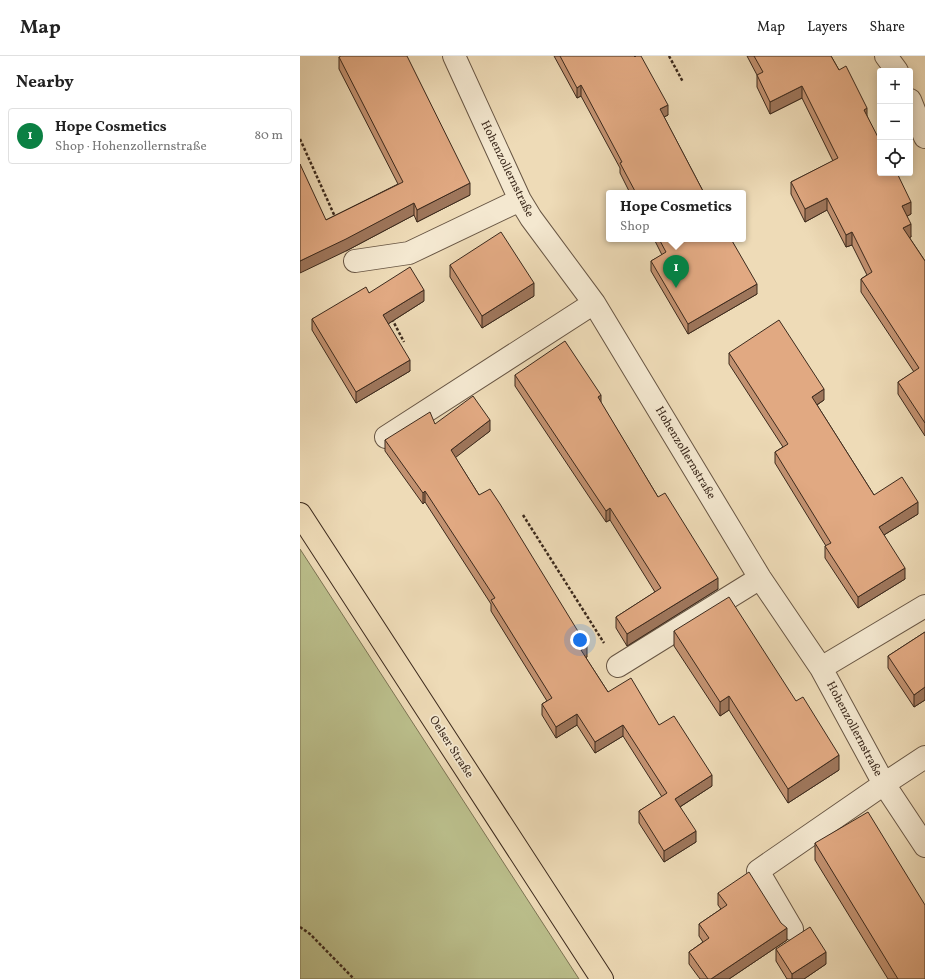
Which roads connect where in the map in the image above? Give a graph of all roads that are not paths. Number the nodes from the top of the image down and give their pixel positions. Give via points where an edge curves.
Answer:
1 (454, 56) edge
2 (886, 56) edge
3 (895, 68) edge
4 (912, 104) edge
5 (925, 137) edge
6 (520, 200) junction
7 (356, 261) road end
8 (594, 303) junction
9 (386, 437) dead end
10 (300, 514) edge
11 (760, 578) junction
12 (925, 606) edge
13 (618, 666) road end
14 (821, 668) junction
15 (925, 757) edge
16 (884, 784) junction
17 (925, 846) edge
18 (792, 929) dead end
19 (602, 979) edge

1 - 6 street, Hohenzollernstraße
2 - 3 street
4 - 5 street
6 - 7 street via 409,253
6 - 8 street, Hohenzollernstraße
8 - 9 street
8 - 11 street, Hohenzollernstraße
10 - 19 main road, Oelser Straße
11 - 13 street
11 - 14 street, Hohenzollernstraße
12 - 14 street
14 - 16 street, Hohenzollernstraße
15 - 16 street
16 - 17 street, Hohenzollernstraße
16 - 18 street via 758,872

